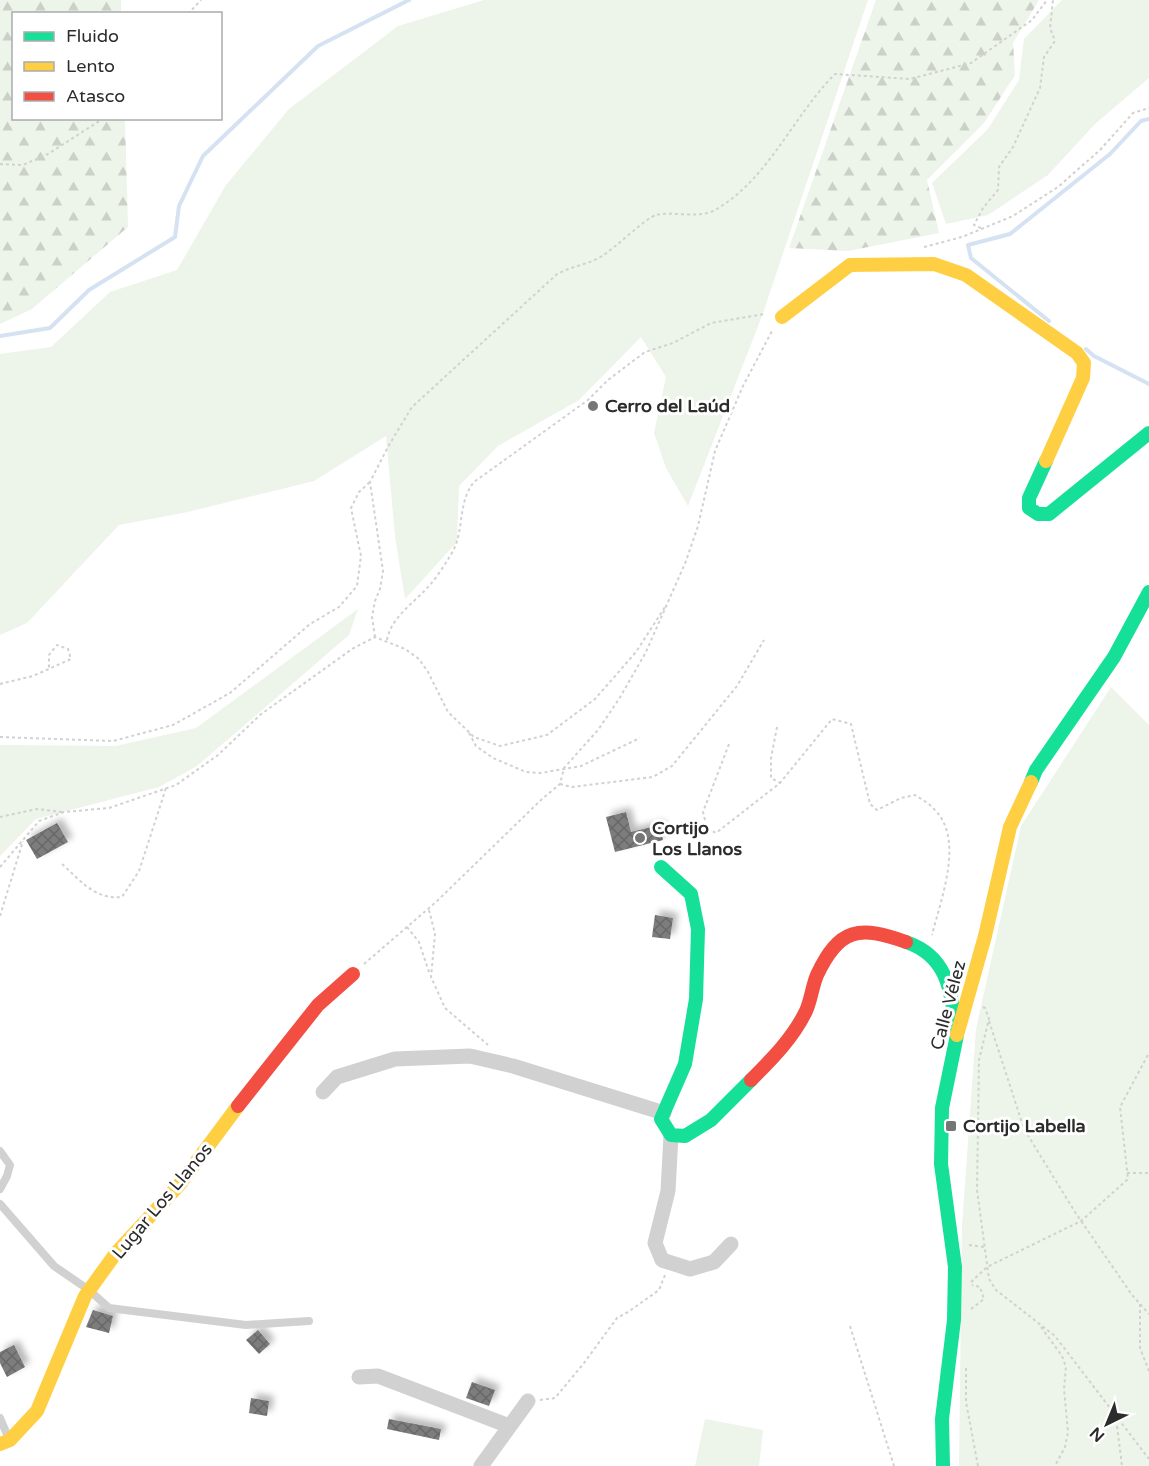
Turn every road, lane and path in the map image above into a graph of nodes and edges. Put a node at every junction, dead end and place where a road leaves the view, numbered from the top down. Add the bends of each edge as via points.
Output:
1 (201, 0) edge
2 (1047, 0) edge
3 (1053, 0) edge
4 (190, 12) edge
5 (1149, 108) edge
6 (101, 120) edge
7 (0, 164) edge
8 (983, 228) junction
9 (917, 249) dead end
10 (782, 317) junction
11 (1149, 433) edge
12 (370, 482) junction
13 (1149, 592) edge
14 (670, 600) junction
15 (375, 637) junction
16 (387, 640) junction
17 (764, 640) dead end
18 (48, 668) junction
19 (0, 684) edge
20 (777, 727) dead end
21 (467, 730) junction
22 (0, 736) edge
23 (640, 738) dead end
24 (729, 744) dead end
25 (564, 768) junction
26 (780, 783) junction
27 (560, 784) junction
28 (166, 788) junction
29 (64, 812) junction
30 (0, 817) edge
31 (24, 839) junction
32 (62, 864) dead end
33 (0, 867) edge
34 (661, 867) dead end
35 (429, 908) junction
36 (0, 916) edge
37 (407, 927) junction
38 (928, 952) junction
39 (353, 974) joint
40 (431, 977) junction
41 (967, 1001) junction
42 (988, 1019) junction
43 (956, 1040) junction
44 (488, 1044) dead end
45 (1149, 1053) edge
46 (323, 1092) dead end
47 (664, 1113) junction
48 (671, 1135) junction
49 (0, 1152) edge
50 (1127, 1173) junction
51 (1149, 1173) edge
52 (0, 1189) edge
53 (0, 1204) edge
54 (1081, 1221) junction
55 (731, 1244) dead end
56 (662, 1260) junction
57 (987, 1267) junction
58 (89, 1290) junction
59 (1140, 1304) junction
60 (1149, 1314) edge
61 (970, 1319) dead end
62 (309, 1321) dead end
63 (1039, 1323) junction
64 (850, 1326) dead end
65 (966, 1360) dead end
66 (1149, 1371) edge
67 (359, 1377) dead end
68 (528, 1401) joint
69 (1107, 1405) junction
70 (0, 1418) edge
71 (509, 1426) junction
72 (5, 1442) edge
73 (1149, 1459) edge
74 (481, 1466) edge
75 (894, 1466) edge
76 (943, 1466) edge
77 (978, 1466) edge
78 (1055, 1466) edge
79 (1122, 1466) edge

1 - 4 path
2 - 12 path via 1032,20 971,63 910,79 835,74 738,195 713,212 655,215 600,258 556,275 412,406
3 - 8 path via 1050,28 1054,41 1044,57 1040,88 1013,147 999,167 998,190 974,225
5 - 8 path via 1132,113 1100,150 1058,187 1013,216
6 - 7 path via 23,165
8 - 9 path
10 - 11 street via 850,265 934,264 966,275 1077,353 1084,363 1083,378 1029,498 1029,508 1038,514 1049,514
10 - 14 path via 768,336 715,451 698,526
10 - 16 path via 775,312 711,323 674,343 645,352 588,400 474,482 462,506 458,542 452,554 431,584 388,629
12 - 15 path via 383,571 372,617
12 - 22 path via 351,508 362,556 357,586 339,607 310,624 230,693 173,724 113,741
13 - 41 street, Calle Vélez via 1114,657 1036,770 1010,827
14 - 21 path via 636,652 595,699 548,735 500,746 474,737
14 - 25 path via 619,699
15 - 16 path
15 - 28 path via 352,649 260,716 219,754
16 - 21 path via 419,659 448,712
17 - 27 path via 737,686 672,766 653,777 572,787
18 - 18 path via 71,659 68,649 57,645 49,655
18 - 19 path
20 - 26 path via 771,778
21 - 25 path via 476,746 512,767 541,773
23 - 25 path via 580,766
24 - 26 path via 703,812 707,828 716,833
25 - 27 path
26 - 38 path via 832,719 851,724 870,804 877,810 915,795 935,809 947,830 951,854
27 - 35 path
28 - 29 path via 109,808
28 - 32 path via 138,872 122,897 98,895
29 - 30 path via 37,808
29 - 31 path via 39,821
31 - 33 path
31 - 36 path
34 - 47 street via 691,894 698,929 696,999 685,1064
35 - 37 path
35 - 40 path via 435,934
37 - 39 path
37 - 40 path via 419,942
38 - 43 street via 951,991
38 - 48 street via 916,944 867,930 837,941 817,975 806,1011 780,1051 711,1120 685,1137
39 - 58 street, Lugar Los Llanos via 318,1005 179,1185 116,1253
40 - 44 path via 444,1008
41 - 42 path via 985,1008
41 - 43 street, Calle Vélez
42 - 54 path via 1024,1129
42 - 57 path via 979,1060 977,1190
43 - 76 street, Calle Vélez via 942,1108 941,1164 955,1267 954,1320 942,1419
45 - 50 path via 1119,1107
46 - 47 street via 337,1077 395,1059 470,1056
47 - 48 street via 661,1119
48 - 56 street via 668,1191 655,1243
49 - 52 lane via 10,1165
50 - 51 path
50 - 54 path via 1128,1179
53 - 58 lane via 54,1266
54 - 57 path
54 - 59 path
55 - 56 street via 714,1262 690,1269
56 - 68 path via 667,1268 659,1290 616,1318 555,1398
57 - 61 path via 969,1284 980,1287 984,1299 971,1308
57 - 63 path via 996,1290
58 - 62 lane via 109,1308 246,1325
58 - 72 street, Lugar Los Llanos via 37,1411
59 - 60 path
59 - 66 path via 1140,1348
63 - 69 path via 1055,1336
63 - 78 path via 1066,1366 1068,1432
64 - 75 path
65 - 77 path via 966,1402
67 - 71 street via 378,1376
68 - 71 street
69 - 73 path
69 - 79 path via 1117,1426
70 - 72 lane
71 - 74 street

